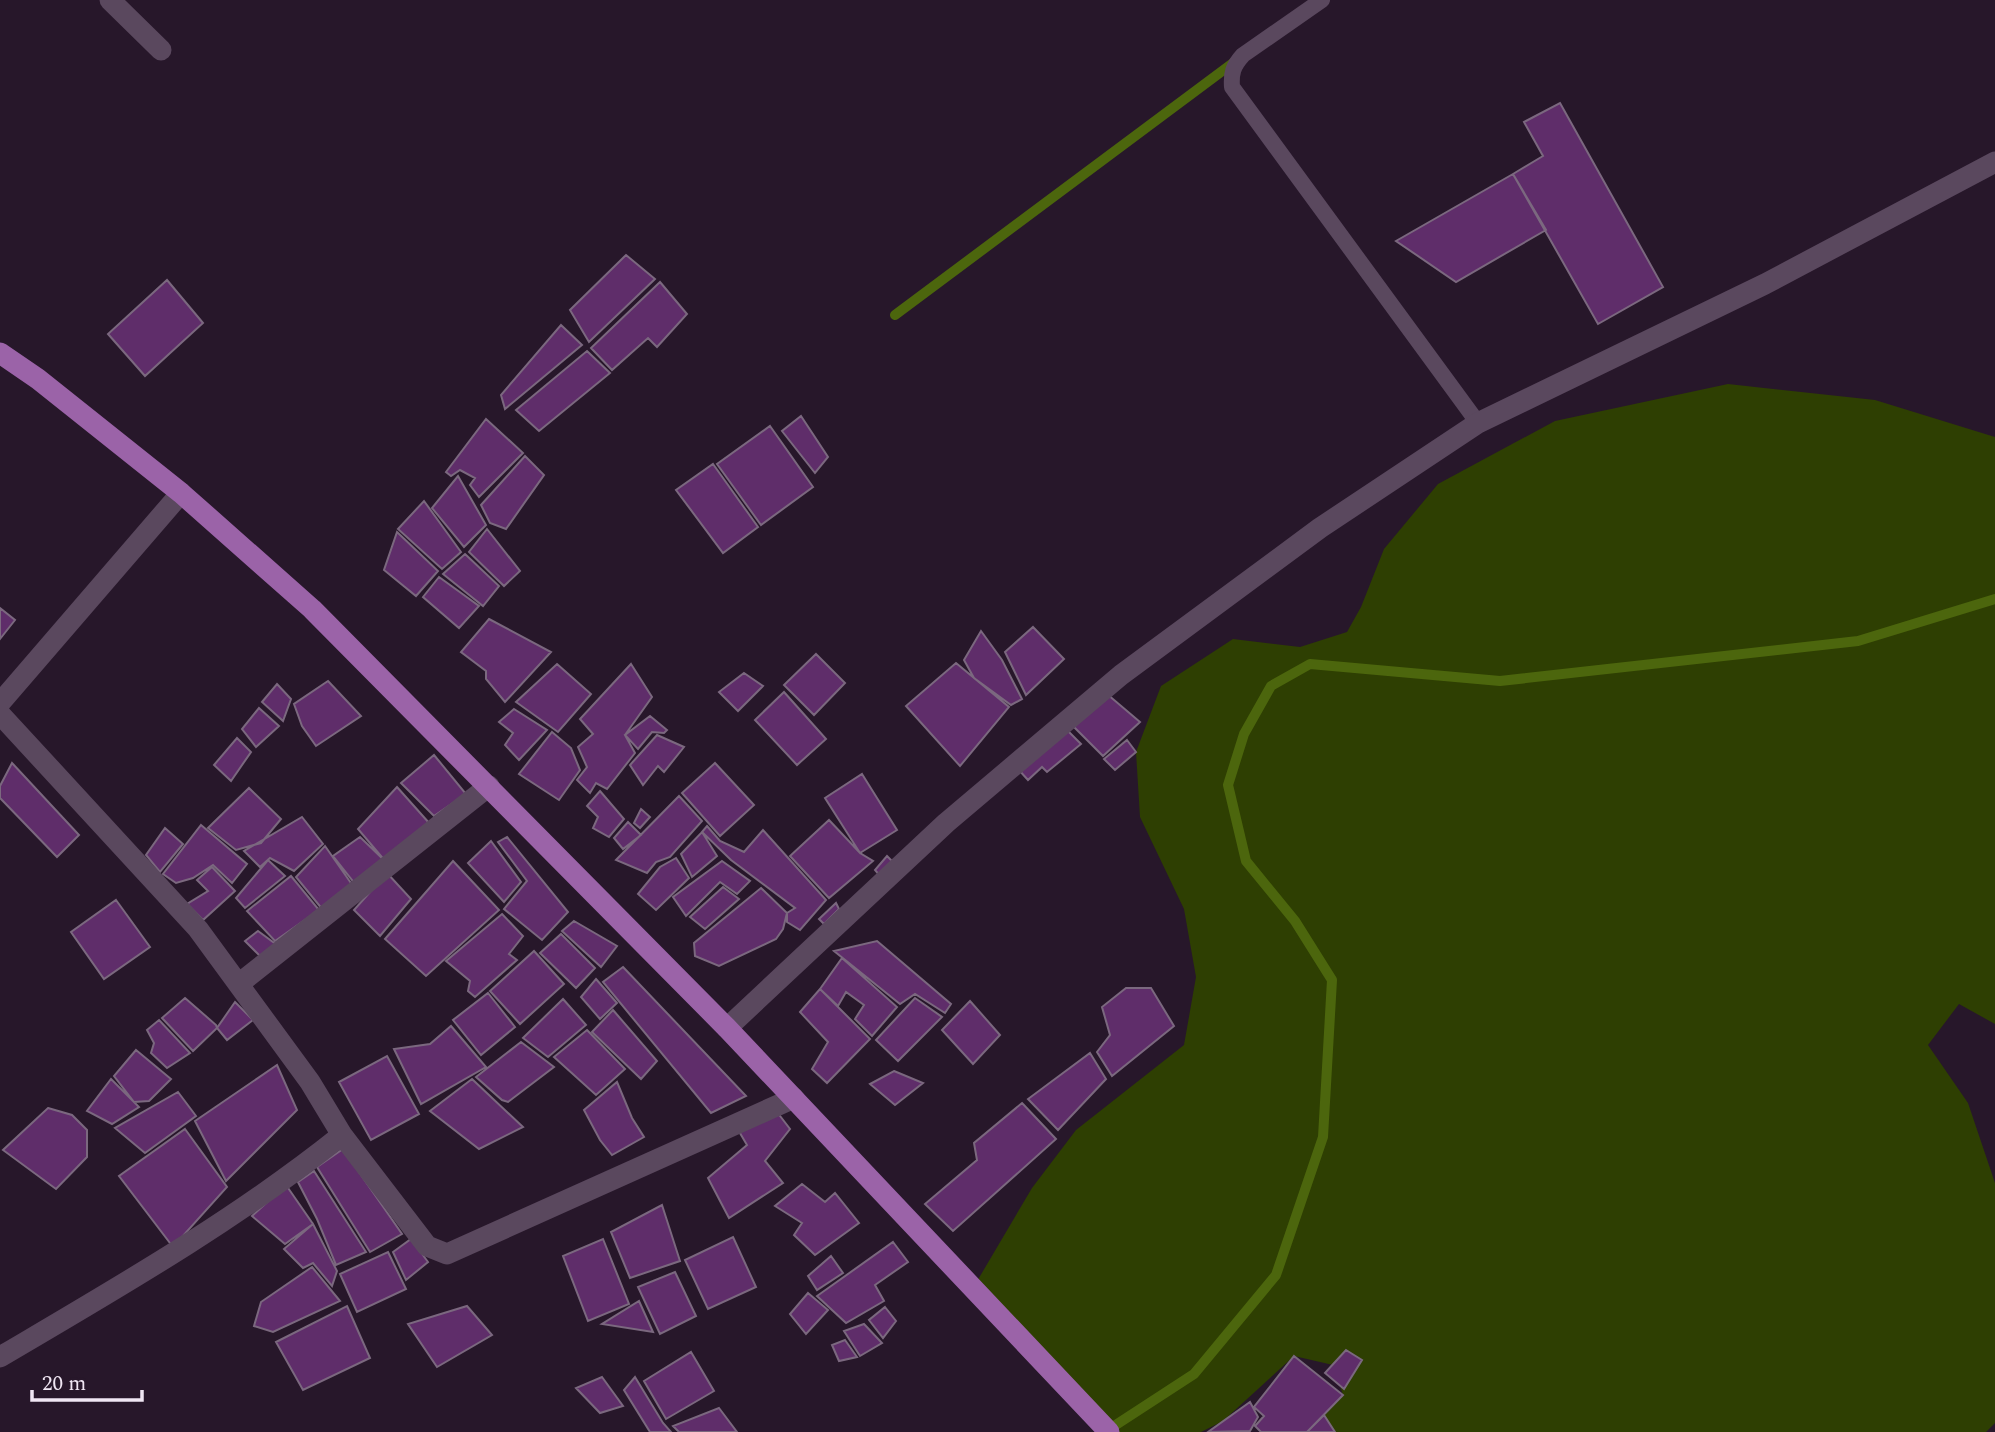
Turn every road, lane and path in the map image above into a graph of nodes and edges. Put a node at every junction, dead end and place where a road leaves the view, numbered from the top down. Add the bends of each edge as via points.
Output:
1 (110, 0) edge
2 (1322, 0) edge
3 (161, 50) dead end
4 (1995, 162) edge
5 (0, 353) edge
6 (1478, 423) junction
7 (181, 493) junction
8 (0, 703) edge
9 (0, 714) edge
10 (489, 786) junction
11 (240, 983) junction
12 (727, 1028) junction
13 (794, 1097) junction
14 (342, 1135) junction
15 (0, 1357) edge
16 (1109, 1432) edge

1 - 3 street
2 - 6 lane via 1243,55 1234,66 1232,88
4 - 6 street via 1765,284
5 - 7 main road
6 - 12 street via 1320,528 1121,675 946,823
7 - 8 street
7 - 10 main road via 312,609
9 - 11 street via 198,929
10 - 11 street
10 - 12 main road
11 - 14 street
12 - 13 main road
13 - 14 street via 447,1254 426,1246
13 - 16 main road
14 - 15 street via 140,1275

